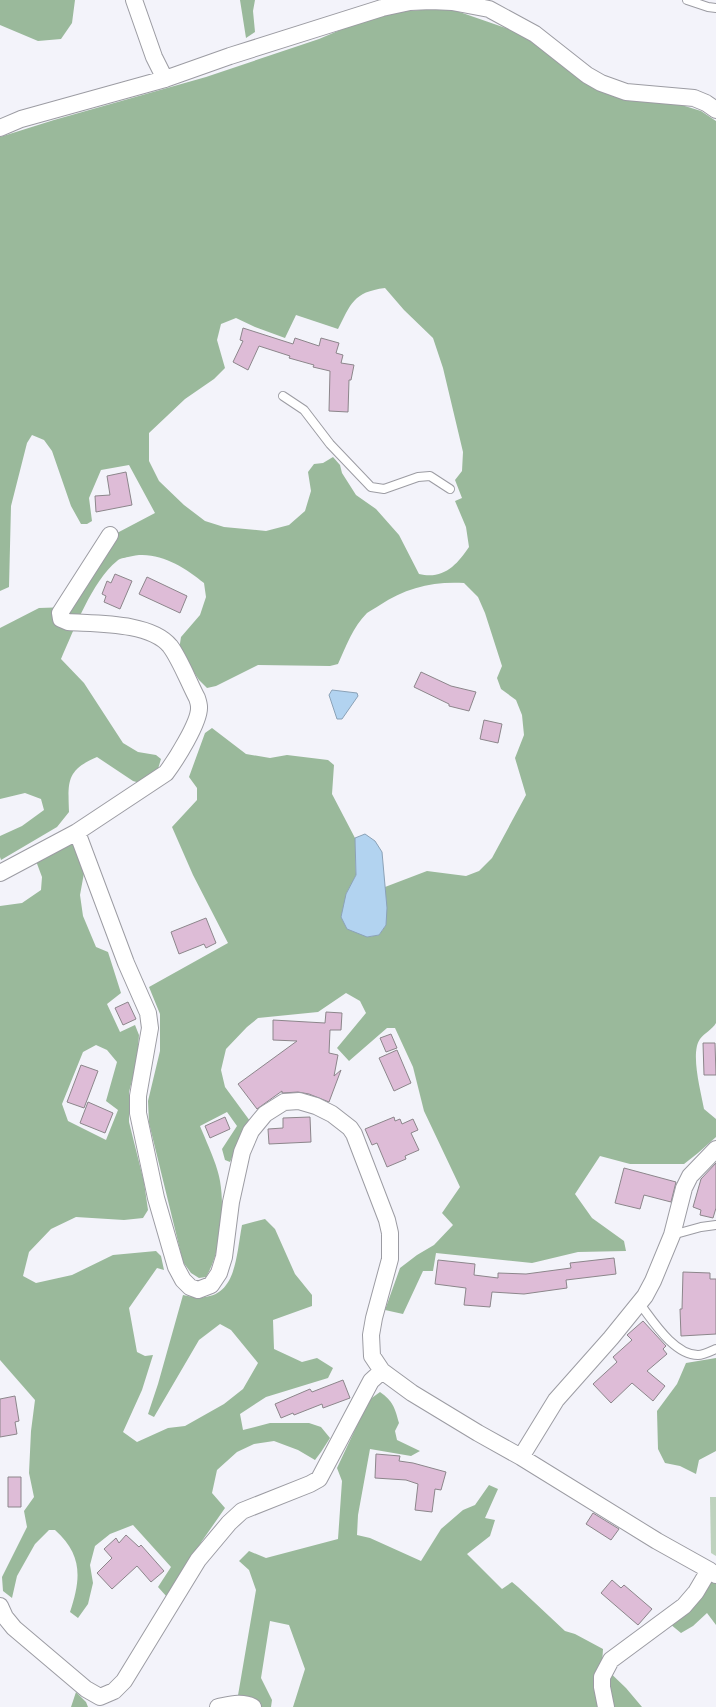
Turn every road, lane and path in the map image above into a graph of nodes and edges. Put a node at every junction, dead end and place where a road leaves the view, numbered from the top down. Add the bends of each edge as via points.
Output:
1 (134, 0) edge
2 (686, 0) edge
3 (716, 8) edge
4 (165, 79) junction
5 (716, 110) edge
6 (0, 128) edge
7 (283, 396) dead end
8 (450, 489) dead end
9 (110, 535) dead end
10 (77, 832) junction
11 (0, 873) edge
12 (716, 1149) edge
13 (716, 1225) edge
14 (672, 1235) junction
15 (640, 1304) junction
16 (716, 1349) edge
17 (382, 1371) junction
18 (521, 1457) junction
19 (713, 1572) edge
20 (0, 1606) edge
21 (101, 1704) edge
22 (218, 1707) edge
23 (253, 1707) edge
24 (606, 1707) edge

1 - 4 street via 154,57
2 - 3 lane
4 - 5 street via 382,8 410,2 452,2 489,9 535,34 601,83 626,92 694,98
4 - 6 street via 21,119
7 - 8 lane via 304,410 330,444 371,486 384,489 418,477 430,476
9 - 10 street via 60,613 61,619 68,622 141,630 159,638 170,646 197,698 199,707 187,738 166,773
10 - 11 street
10 - 17 street via 126,963 148,1013 150,1028 138,1096 138,1113 156,1198 176,1267 183,1280 198,1290 211,1285 219,1273 224,1258 236,1174 245,1142 257,1123 265,1114 284,1102 299,1101 316,1106 342,1121 354,1134 388,1220 390,1259 371,1335 372,1356
12 - 14 street via 690,1176 684,1188
13 - 14 lane
14 - 15 street via 653,1282
15 - 16 lane via 673,1345 682,1351 698,1355
15 - 18 street via 556,1400
17 - 18 street via 412,1393
17 - 21 street via 371,1381 318,1479 242,1511 229,1523 198,1560 124,1681
18 - 19 street via 657,1541
19 - 24 street via 684,1606 611,1660 602,1677
20 - 21 street via 14,1628
22 - 23 street via 234,1704

